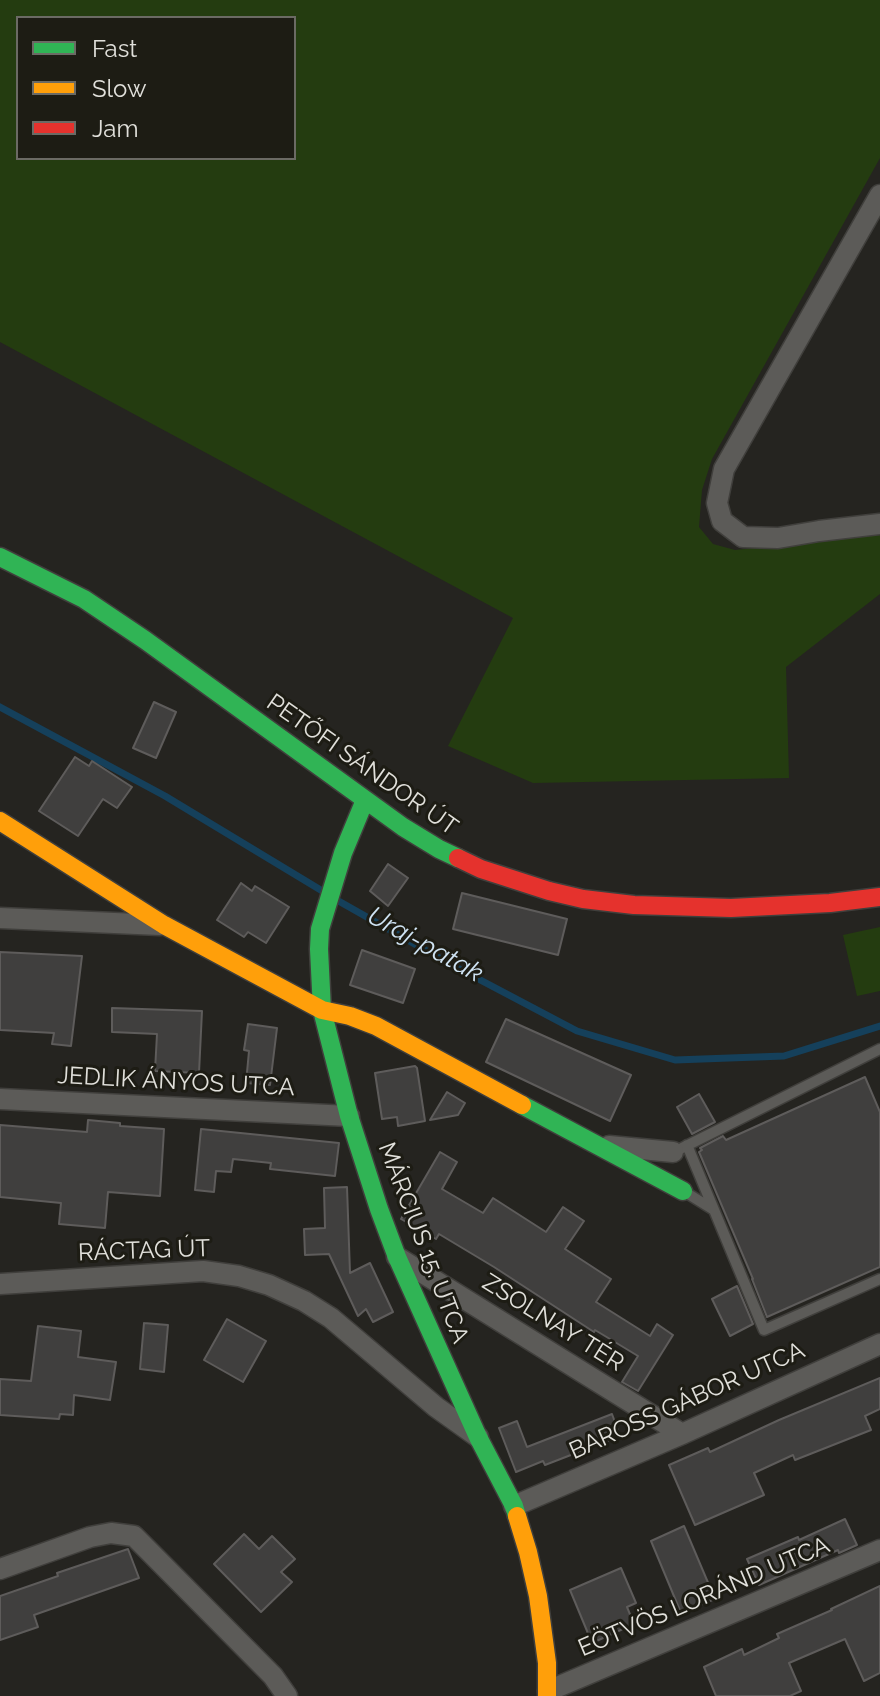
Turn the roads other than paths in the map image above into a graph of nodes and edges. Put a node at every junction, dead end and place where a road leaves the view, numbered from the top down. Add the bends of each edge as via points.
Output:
1 (880, 195) edge
2 (880, 524) edge
3 (0, 557) edge
4 (365, 800) junction
5 (0, 821) edge
6 (880, 897) edge
7 (0, 918) edge
8 (164, 925) junction
9 (322, 1010) junction
10 (880, 1049) edge
11 (0, 1099) edge
12 (349, 1116) junction
13 (597, 1144) junction
14 (680, 1148) junction
15 (683, 1191) joint
16 (714, 1210) junction
17 (397, 1257) junction
18 (880, 1279) edge
19 (0, 1284) edge
20 (880, 1344) edge
21 (682, 1434) junction
22 (478, 1437) junction
23 (514, 1506) junction
24 (880, 1550) edge
25 (0, 1569) edge
26 (548, 1694) edge
27 (287, 1696) edge

1 - 2 street via 724,469 717,503 722,521 743,537 778,538
3 - 4 street, PETŐFI SÁNDOR ÚT via 84,599
4 - 6 street, PETŐFI SÁNDOR ÚT via 458,859 516,882 583,899 731,908
4 - 9 street, MÁRCIUS 15. UTCA via 325,910 319,949
5 - 8 street
7 - 8 street
8 - 9 street
9 - 12 street, MÁRCIUS 15. UTCA
9 - 13 street via 376,1026
10 - 14 lane
11 - 12 street, JEDLIK ÁNYOS UTCA
12 - 17 street, MÁRCIUS 15. UTCA
13 - 14 street
13 - 15 street
14 - 16 lane
15 - 16 lane
16 - 18 lane via 764,1330
17 - 21 street, ZSOLNAY TÉR
17 - 22 street, MÁRCIUS 15. UTCA
19 - 22 street, RÁCTAG ÚT via 203,1271 269,1285 331,1318
20 - 21 street, BAROSS GÁBOR UTCA
21 - 23 street, BAROSS GÁBOR UTCA
22 - 23 street, MÁRCIUS 15. UTCA
23 - 26 street, MÁRCIUS 15. UTCA via 538,1596
24 - 26 street, EÖTVÖS LORÁND UTCA
25 - 27 street via 90,1537 134,1536

